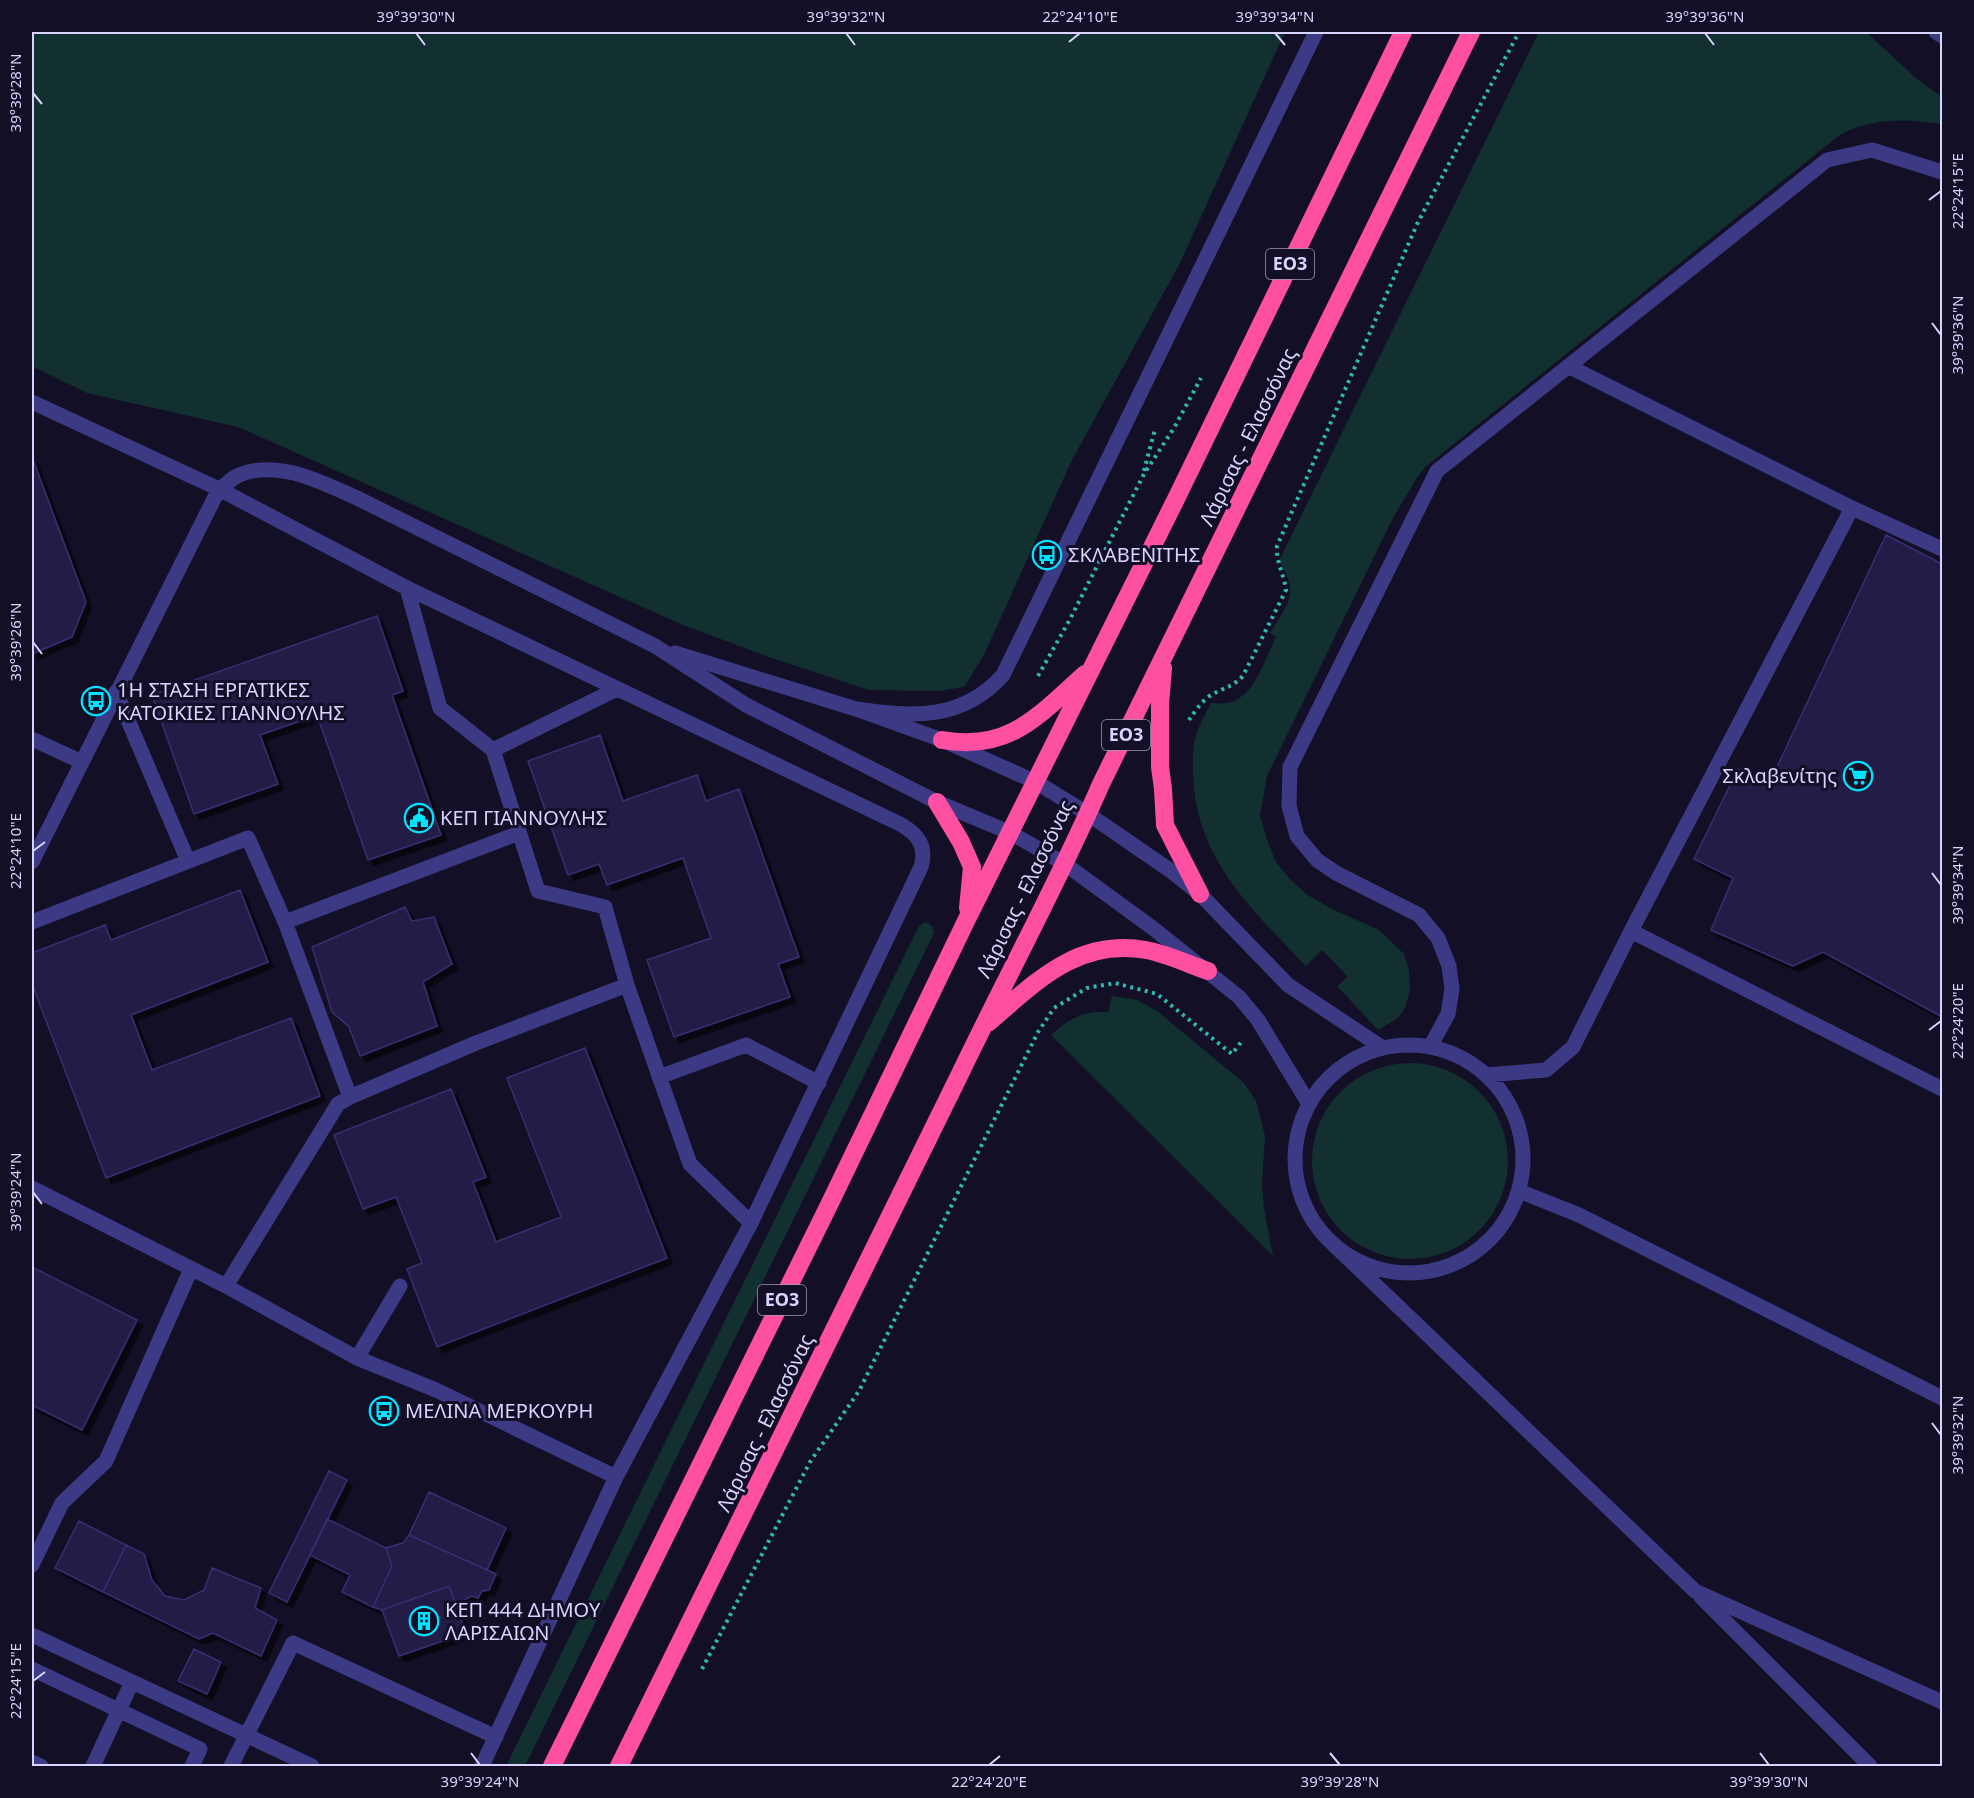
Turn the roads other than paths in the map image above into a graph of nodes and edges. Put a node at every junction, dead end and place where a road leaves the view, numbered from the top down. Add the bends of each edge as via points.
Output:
1 (1316, 32) edge
2 (1403, 32) edge
3 (1471, 32) edge
4 (1936, 32) edge
5 (1942, 36) edge
6 (1942, 172) edge
7 (1568, 366) junction
8 (32, 402) edge
9 (219, 489) junction
10 (1852, 508) junction
11 (1942, 549) edge
12 (406, 588) junction
13 (655, 646) junction
14 (1164, 657) junction
15 (1093, 667) junction
16 (617, 689) junction
17 (116, 692) junction
18 (856, 709) junction
19 (32, 739) edge
20 (942, 741) junction
21 (493, 750) junction
22 (82, 762) junction
23 (1036, 782) junction
24 (937, 802) junction
25 (1088, 813) junction
26 (519, 832) junction
27 (1011, 833) junction
28 (188, 861) junction
29 (32, 862) edge
30 (1065, 864) junction
31 (1200, 894) junction
32 (967, 919) junction
33 (32, 922) edge
34 (285, 922) junction
35 (1631, 931) junction
36 (1208, 970) junction
37 (627, 985) junction
38 (982, 1028) junction
39 (1430, 1047) junction
40 (1383, 1048) junction
41 (1486, 1075) junction
42 (659, 1077) junction
43 (819, 1083) junction
44 (1942, 1089) edge
45 (350, 1097) junction
46 (1309, 1104) junction
47 (32, 1188) edge
48 (1519, 1191) junction
49 (751, 1223) junction
50 (1333, 1244) junction
51 (191, 1269) junction
52 (226, 1286) junction
53 (400, 1286) dead end
54 (357, 1358) junction
55 (1942, 1398) edge
56 (616, 1478) junction
57 (33, 1559) edge
58 (1695, 1591) junction
59 (32, 1635) edge
60 (32, 1669) edge
61 (132, 1682) junction
62 (1942, 1702) edge
63 (119, 1710) junction
64 (246, 1735) junction
65 (496, 1737) junction
66 (32, 1762) edge
67 (41, 1767) edge
68 (93, 1767) edge
69 (192, 1767) edge
70 (231, 1767) edge
71 (312, 1767) edge
72 (482, 1767) edge
73 (552, 1767) edge
74 (619, 1767) edge
75 (1870, 1767) edge

1 - 18 street via 1003,675 974,701 954,708 897,715
2 - 15 highway, Λάρισας - Ελασσόνας / ΕΟ3
3 - 14 highway, Λάρισας - Ελασσόνας / ΕΟ3
4 - 5 street
6 - 7 street via 1872,150 1827,160
7 - 10 street
7 - 39 street via 1437,471 1290,767 1289,806 1296,836 1317,860 1336,873 1419,915 1438,938 1449,966 1452,989 1448,1014
8 - 9 street
9 - 12 street
9 - 13 street via 236,476 254,470 286,471 313,479
9 - 17 street
10 - 11 street
10 - 35 street
12 - 16 street
12 - 21 street via 440,708
13 - 18 street
13 - 24 street via 746,705
14 - 25 highway, Λάρισας - Ελασσόνας / ΕΟ3
14 - 31 highway via 1160,767 1165,825
15 - 20 highway via 1044,711 1011,733 987,742
15 - 23 highway, Λάρισας - Ελασσόνας / ΕΟ3
16 - 21 street
16 - 43 street via 900,824 919,838 923,852 921,867
17 - 22 street
17 - 28 street
18 - 20 street
19 - 22 street
20 - 23 street
21 - 26 street
22 - 29 street
23 - 25 street
23 - 27 highway, Λάρισας - Ελασσόνας / ΕΟ3
24 - 27 street
24 - 32 highway via 972,867
25 - 30 highway, Λάρισας - Ελασσόνας / ΕΟ3
25 - 31 street
26 - 34 street
26 - 37 street via 538,891 604,907
27 - 30 street
27 - 32 highway, Λάρισας - Ελασσόνας / ΕΟ3
28 - 33 street
28 - 34 street via 248,838
30 - 36 street
30 - 38 highway, Λάρισας - Ελασσόνας / ΕΟ3
31 - 40 street via 1288,985
32 - 73 highway, Λάρισας - Ελασσόνας / ΕΟ3
34 - 45 street
35 - 41 street via 1574,1047 1546,1070
35 - 44 street
36 - 38 highway via 1148,950 1118,947 1091,951 1039,979
36 - 46 street via 1258,1020
37 - 42 street
37 - 45 street
38 - 74 highway, Λάρισας - Ελασσόνας / ΕΟ3
39 - 40 street via 1414,1044
39 - 41 street via 1459,1057
40 - 46 street via 1340,1068
41 - 48 street via 1506,1099 1519,1128 1524,1160
42 - 43 street via 746,1045
42 - 49 street via 690,1164
43 - 49 street
45 - 52 street via 338,1104
46 - 50 street via 1297,1140 1296,1178 1309,1214
47 - 51 street
48 - 50 street via 1502,1226 1490,1240 1458,1263 1441,1269 1412,1273 1383,1270 1365,1265
48 - 55 street via 1579,1215
49 - 56 street
50 - 58 street
51 - 52 street
51 - 57 street via 106,1461 62,1503
52 - 54 street
53 - 54 street
54 - 56 street via 436,1390
56 - 65 street
58 - 62 street
58 - 75 street
59 - 61 street
60 - 63 street
61 - 63 street
61 - 64 street
63 - 68 street
63 - 69 street via 200,1749
64 - 65 street via 293,1643
64 - 70 street
64 - 71 street
65 - 72 street
66 - 67 street

